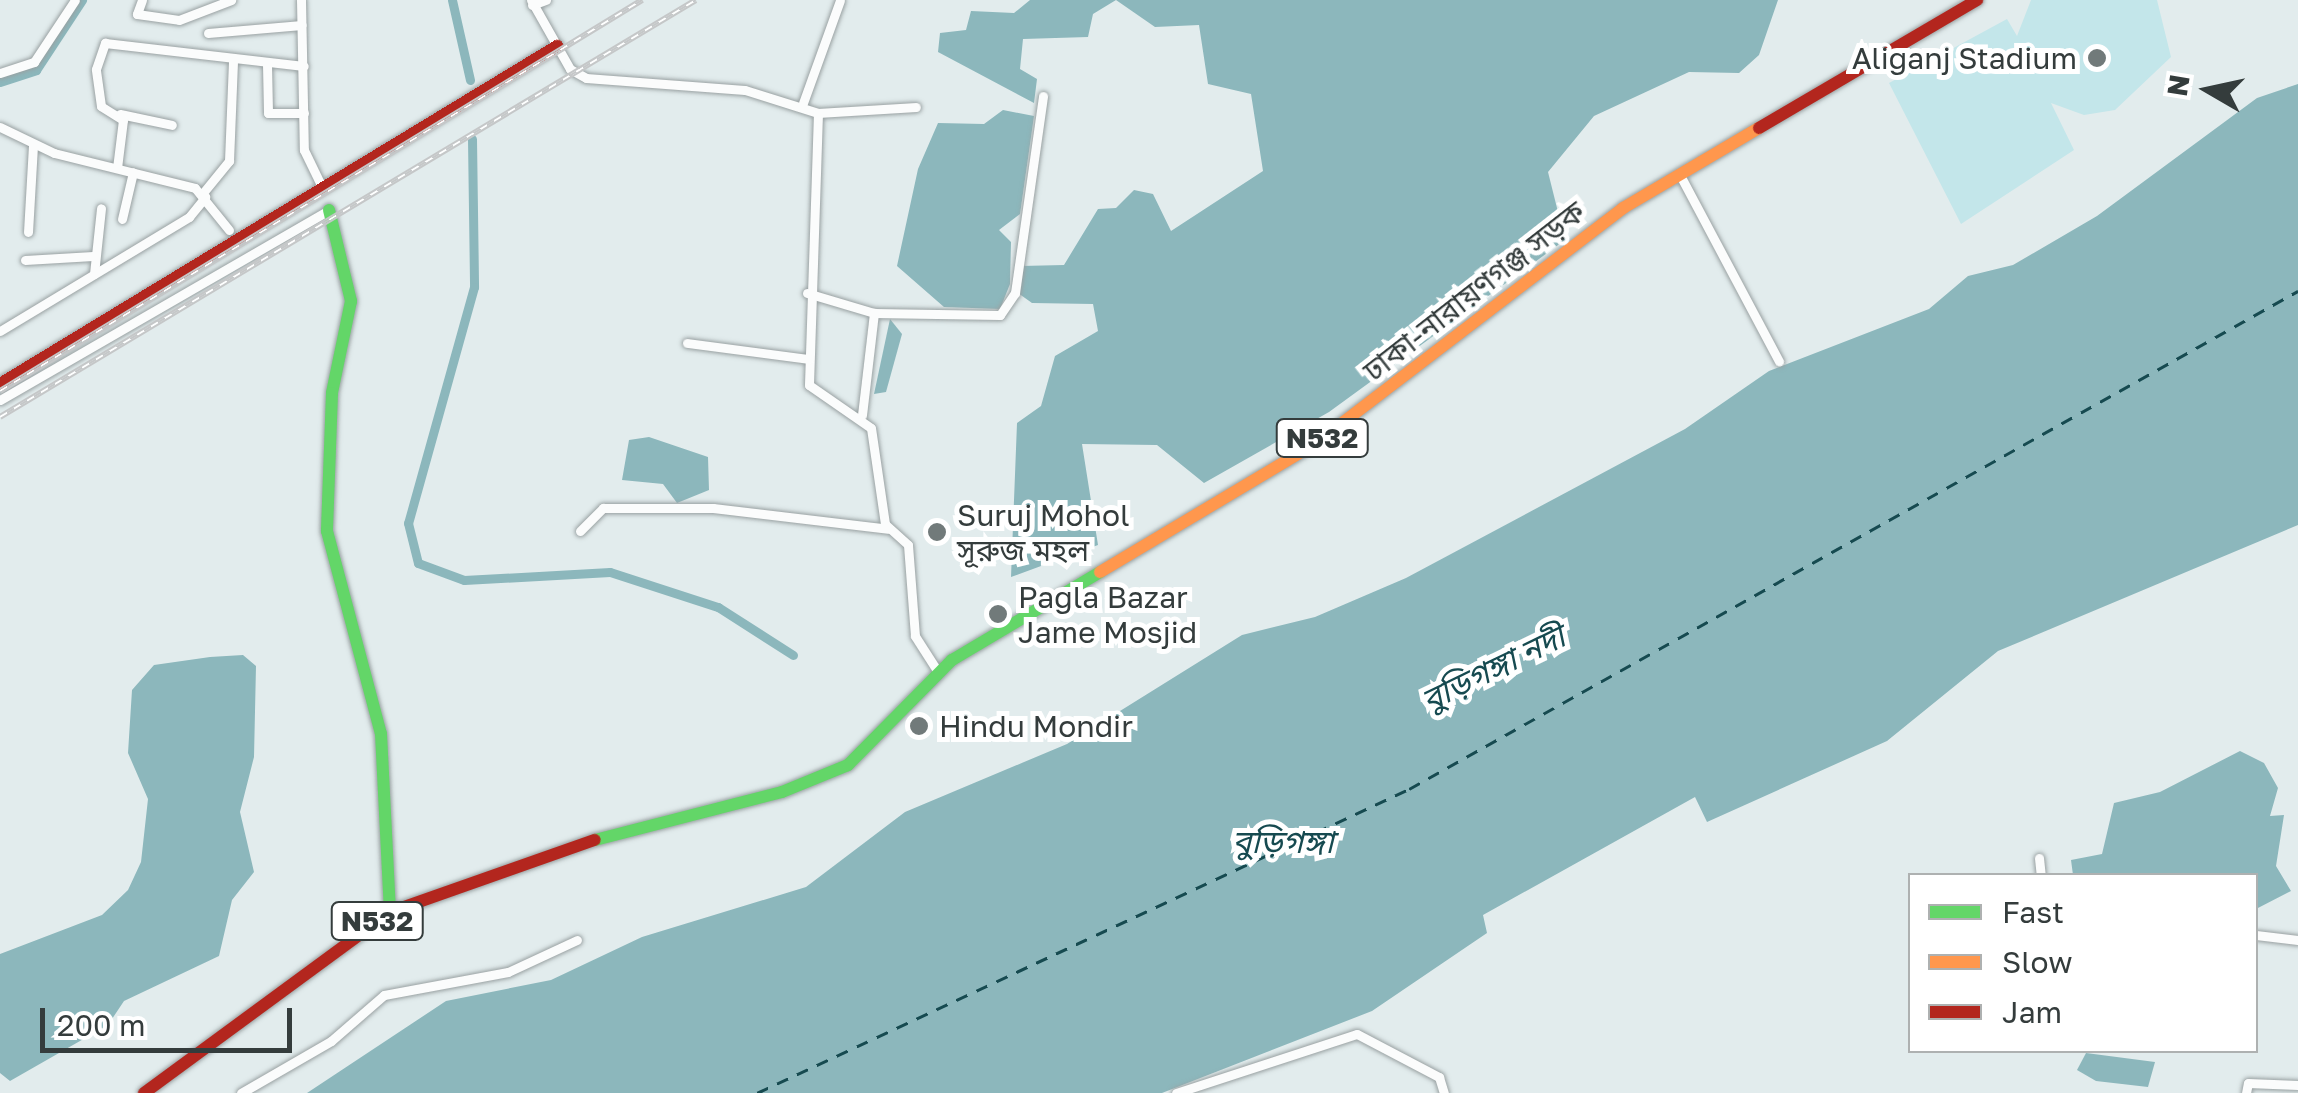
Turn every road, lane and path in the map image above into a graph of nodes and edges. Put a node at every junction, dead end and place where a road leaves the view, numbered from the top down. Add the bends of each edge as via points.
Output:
1 (75, 0) edge
2 (142, 0) edge
3 (230, 0) edge
4 (301, 0) edge
5 (546, 0) edge
6 (840, 0) edge
7 (1977, 0) edge
8 (531, 3) edge
9 (302, 25) junction
10 (208, 33) dead end
11 (556, 46) junction
12 (234, 62) junction
13 (267, 64) junction
14 (304, 66) junction
15 (0, 73) edge
16 (1043, 96) dead end
17 (803, 103) junction
18 (916, 107) dead end
19 (304, 113) junction
20 (818, 113) junction
21 (120, 114) junction
22 (172, 125) dead end
23 (0, 127) edge
24 (34, 146) junction
25 (117, 168) junction
26 (133, 172) junction
27 (1680, 175) junction
28 (322, 187) junction
29 (204, 195) junction
30 (101, 208) dead end
31 (329, 210) joint
32 (122, 219) dead end
33 (229, 230) dead end
34 (28, 232) dead end
35 (93, 256) junction
36 (25, 260) dead end
37 (94, 274) junction
38 (807, 292) junction
39 (874, 313) junction
40 (0, 331) edge
41 (686, 342) dead end
42 (809, 359) junction
43 (1780, 360) dead end
44 (0, 384) edge
45 (0, 400) edge
46 (862, 415) junction
47 (888, 530) junction
48 (580, 532) dead end
49 (938, 672) junction
50 (2038, 858) dead end
51 (2040, 873) edge
52 (390, 912) junction
53 (2258, 935) edge
54 (577, 940) dead end
55 (2298, 940) edge
56 (2298, 1085) edge
57 (144, 1093) edge
58 (241, 1093) edge
59 (1176, 1093) edge
60 (1444, 1093) edge
61 (2246, 1093) edge

1 - 15 street via 34,62
2 - 3 street via 137,14 179,20
4 - 9 street
5 - 8 street
6 - 17 street
7 - 27 main road, ঢাকা-নারায়ণগঞ্জ সড়ক / N532
8 - 11 street
9 - 10 street
9 - 14 street
11 - 17 street via 586,78
11 - 28 main road
12 - 13 street
12 - 21 street via 105,43 96,68 101,106
12 - 29 street via 229,161
13 - 14 street
13 - 19 street via 268,113
14 - 19 street
16 - 39 street via 1008,308 1000,315
17 - 20 street
18 - 20 street
19 - 28 street via 304,150
20 - 38 street
21 - 22 street
21 - 25 street
23 - 24 street
24 - 25 street
24 - 34 street
25 - 26 street
26 - 29 street
26 - 32 street
27 - 43 street
27 - 49 main road, ঢাকা-নারায়ণগঞ্জ সড়ক / N532 via 1607,220 1316,442
28 - 44 main road
29 - 33 street
29 - 37 street via 189,216
30 - 35 street
31 - 45 street
31 - 52 main road via 350,302 332,393 327,531 381,734
35 - 36 street
35 - 37 street
37 - 40 street
38 - 39 street
38 - 42 street
39 - 46 street
41 - 42 street
42 - 46 street via 812,392
46 - 47 street
47 - 48 street via 713,508 602,508
47 - 49 street via 906,537 914,636
49 - 52 main road, ঢাকা-নারায়ণগঞ্জ সড়ক / N532 via 848,765
50 - 51 street
52 - 57 main road, N532
53 - 55 street
54 - 58 street via 508,972 384,994 330,1041
56 - 61 street via 2248,1083
59 - 60 street via 1357,1034 1439,1077

